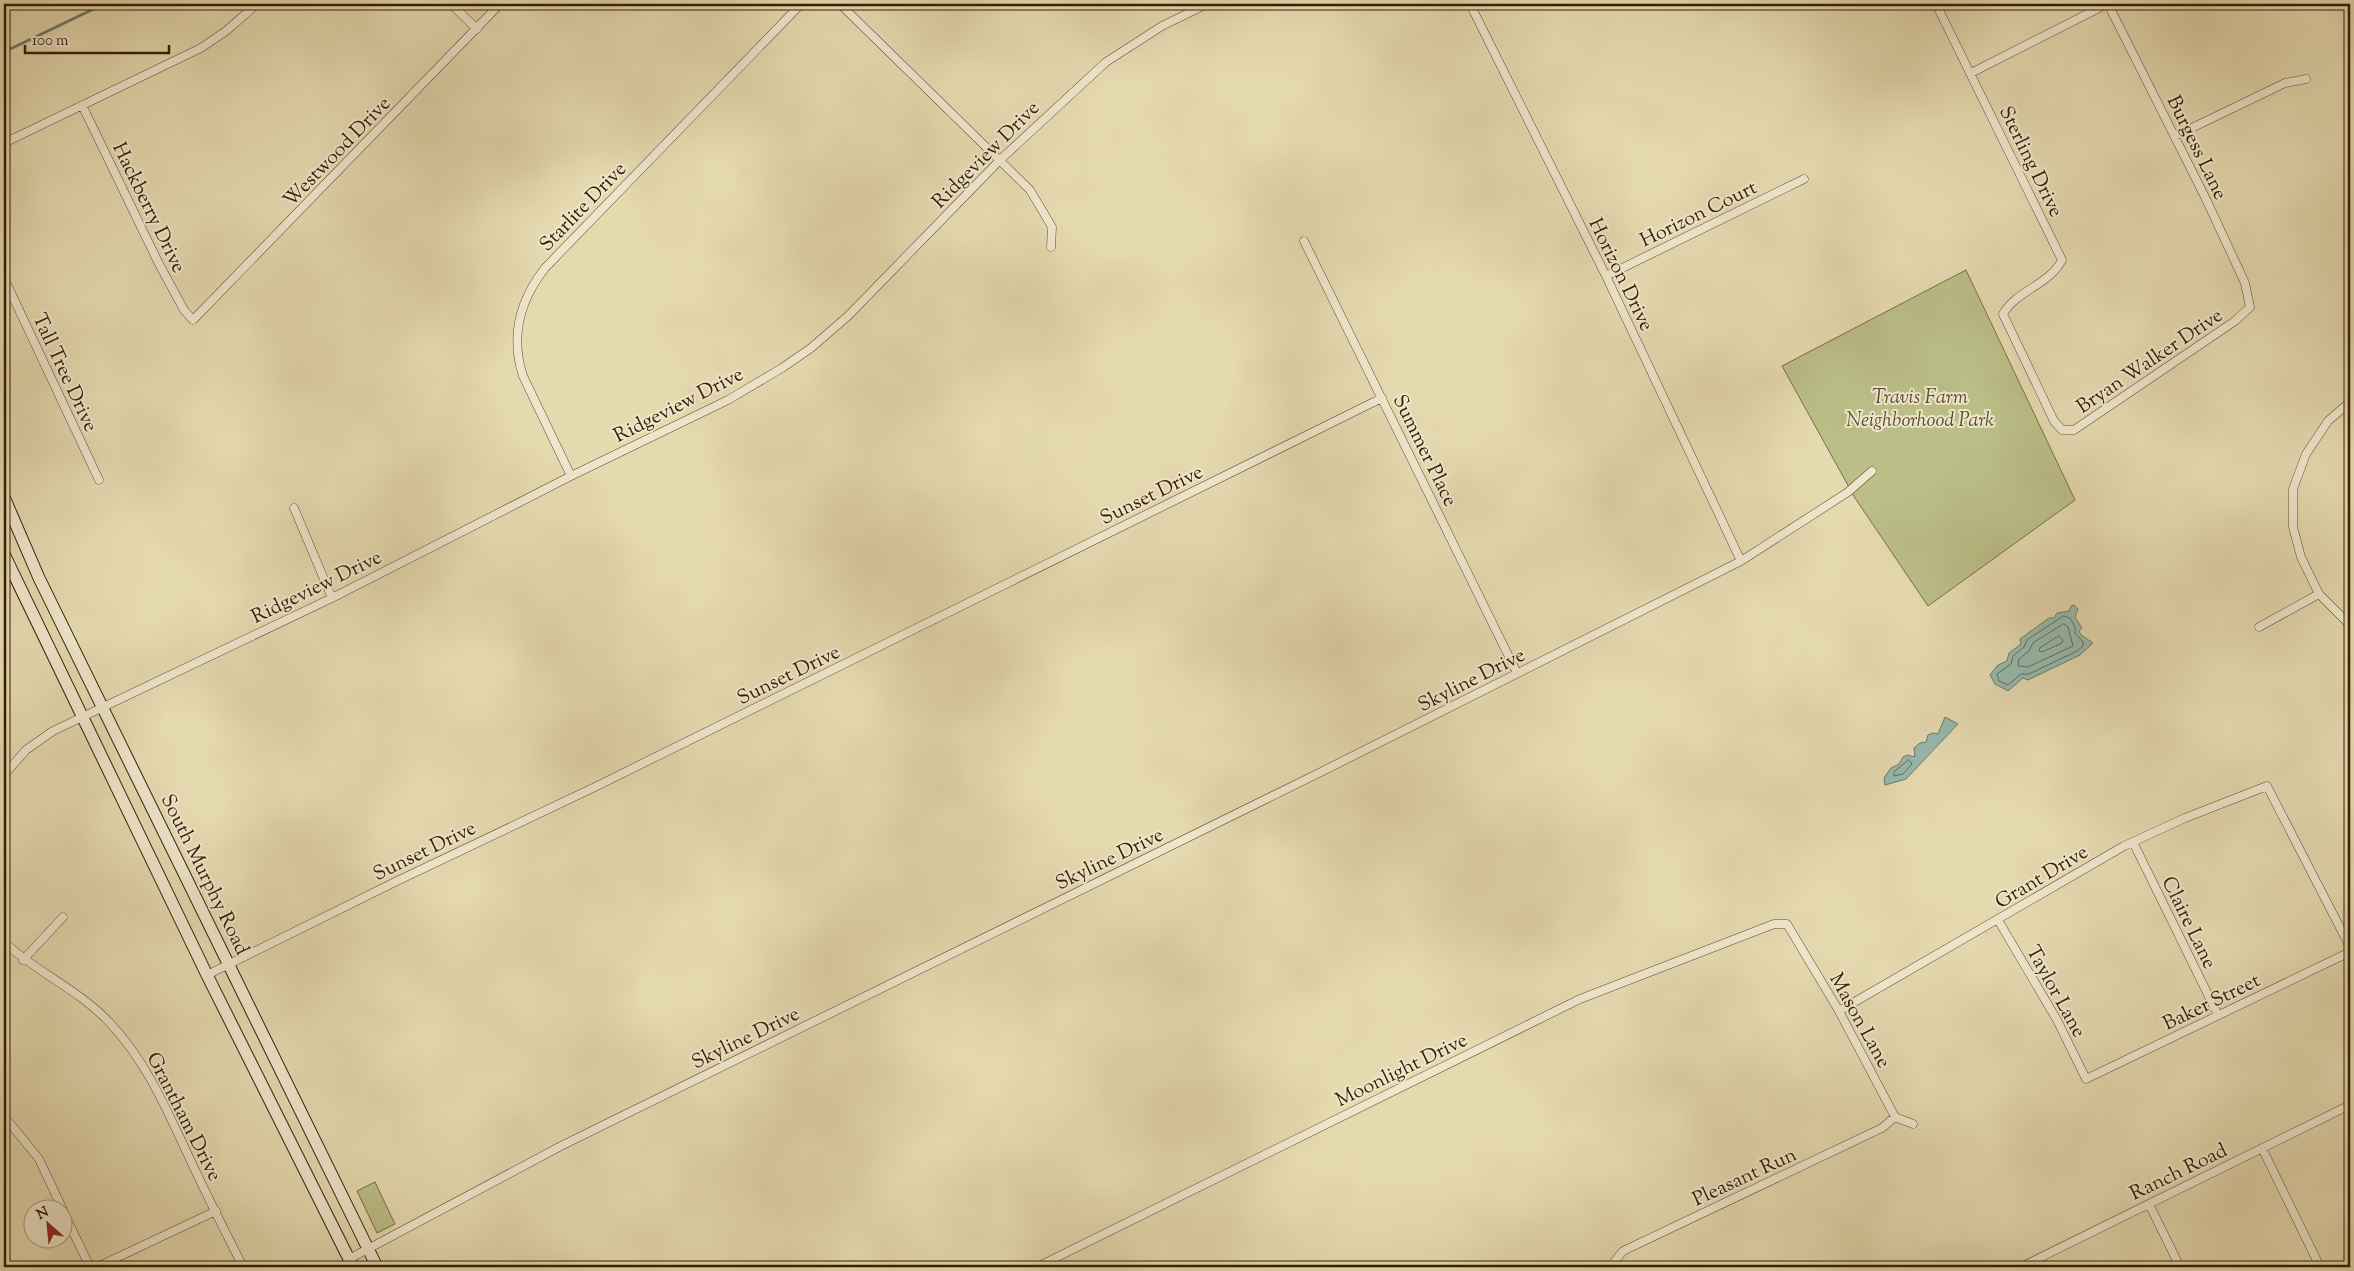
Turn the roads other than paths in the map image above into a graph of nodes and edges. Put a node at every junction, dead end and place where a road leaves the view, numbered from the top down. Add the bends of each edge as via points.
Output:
1 (257, 4) edge
2 (450, 4) edge
3 (500, 4) edge
4 (801, 4) edge
5 (840, 4) edge
6 (1207, 4) edge
7 (1470, 4) edge
8 (1936, 4) edge
9 (2107, 4) edge
10 (477, 29) junction
11 (1971, 73) junction
12 (2306, 79) dead end
13 (82, 105) junction
14 (2174, 136) junction
15 (4, 144) edge
16 (1000, 160) junction
17 (1804, 179) dead end
18 (1304, 241) dead end
19 (1051, 246) dead end
20 (1606, 276) junction
21 (4, 278) edge
22 (6, 288) edge
23 (2250, 308) joint
24 (193, 320) joint
25 (1382, 398) junction
26 (2350, 402) edge
27 (2062, 430) joint
28 (1872, 471) dead end
29 (571, 476) junction
30 (99, 480) dead end
31 (4, 497) edge
32 (294, 508) dead end
33 (4, 554) edge
34 (1741, 561) junction
35 (2319, 594) junction
36 (332, 598) junction
37 (2350, 625) edge
38 (2259, 627) dead end
39 (1517, 673) junction
40 (103, 707) junction
41 (82, 717) junction
42 (4, 775) edge
43 (2133, 842) junction
44 (63, 917) dead end
45 (1998, 920) junction
46 (1788, 924) joint
47 (4, 942) edge
48 (2350, 947) edge
49 (2350, 952) edge
50 (22, 960) junction
51 (230, 964) junction
52 (207, 975) junction
53 (1839, 1012) junction
54 (2218, 1016) junction
55 (2086, 1079) joint
56 (2350, 1105) edge
57 (4, 1116) edge
58 (1895, 1117) junction
59 (1913, 1124) dead end
60 (2262, 1148) junction
61 (57, 1198) edge
62 (2149, 1204) junction
63 (216, 1211) junction
64 (72, 1230) edge
65 (368, 1250) junction
66 (351, 1263) edge
67 (2035, 1264) edge
68 (90, 1267) edge
69 (97, 1267) edge
70 (243, 1267) edge
71 (377, 1267) edge
72 (1037, 1267) edge
73 (1610, 1267) edge
74 (2021, 1267) edge
75 (2180, 1267) edge
76 (2320, 1267) edge

1 - 13 street via 226,32 201,48
2 - 10 street
3 - 10 street, Westwood Drive
4 - 29 street, Starlite Drive via 532,285 516,336 518,362
5 - 16 street
6 - 16 street, Ridgeview Drive via 1154,31 1106,62
7 - 20 street, Horizon Drive
8 - 11 street, Sterling Drive
9 - 11 street
9 - 14 street, Burgess Lane
10 - 24 street, Westwood Drive
11 - 27 street, Sterling Drive via 2062,260 2056,271 2010,302 2003,314 2054,421
12 - 14 street via 2284,83
13 - 15 street
13 - 24 street, Hackberry Drive via 158,262 184,310
14 - 23 street, Burgess Lane via 2245,283
16 - 19 street via 1030,190 1048,217 1052,227
16 - 29 street, Ridgeview Drive via 848,316 811,348 728,400
17 - 20 street, Horizon Court
18 - 25 street, Summer Place
20 - 34 street, Horizon Drive
21 - 22 street, Tall Tree Drive
22 - 30 street, Tall Tree Drive
23 - 27 street, Bryan Walker Drive via 2236,321 2074,430
25 - 39 street, Summer Place
25 - 51 street, Sunset Drive
26 - 35 street via 2328,421 2306,454 2293,489 2293,527 2301,557
28 - 34 street, Skyline Drive via 1848,492
29 - 36 street, Ridgeview Drive
31 - 40 main road, South Murphy Road via 39,578
32 - 36 street
33 - 41 main road
34 - 39 street, Skyline Drive
35 - 37 street
35 - 38 street
36 - 40 street, Ridgeview Drive
39 - 65 street, Skyline Drive via 560,1146
40 - 41 street, Ridgeview Drive
40 - 51 main road, South Murphy Road
41 - 42 street, Ridgeview Drive via 53,731 31,747
41 - 52 main road
43 - 45 street, Grant Drive
43 - 48 street, Grant Drive via 2267,786
43 - 54 street, Claire Lane
44 - 50 street
45 - 53 street, Grant Drive
45 - 55 street, Taylor Lane via 2057,1020
46 - 53 street, Mason Lane
46 - 72 street, Moonlight Drive via 1774,924 1580,999
47 - 50 street, Grantham Drive
49 - 54 street, Baker Street
50 - 63 street, Grantham Drive via 88,1004 126,1042 160,1096
51 - 52 street, Sunset Drive
51 - 65 main road, South Murphy Road
52 - 66 main road
53 - 58 street, Mason Lane
54 - 55 street, Baker Street
56 - 60 street, Ranch Road
57 - 61 street via 39,1160
58 - 59 street
58 - 73 street, Pleasant Run via 1882,1128 1623,1251
60 - 62 street, Ranch Road
60 - 76 street
62 - 67 street, Ranch Road
62 - 75 street
63 - 69 street
63 - 70 street, Grantham Drive
64 - 68 street
65 - 66 street, Skyline Drive
65 - 71 main road, South Murphy Road
67 - 74 street, Ranch Road

